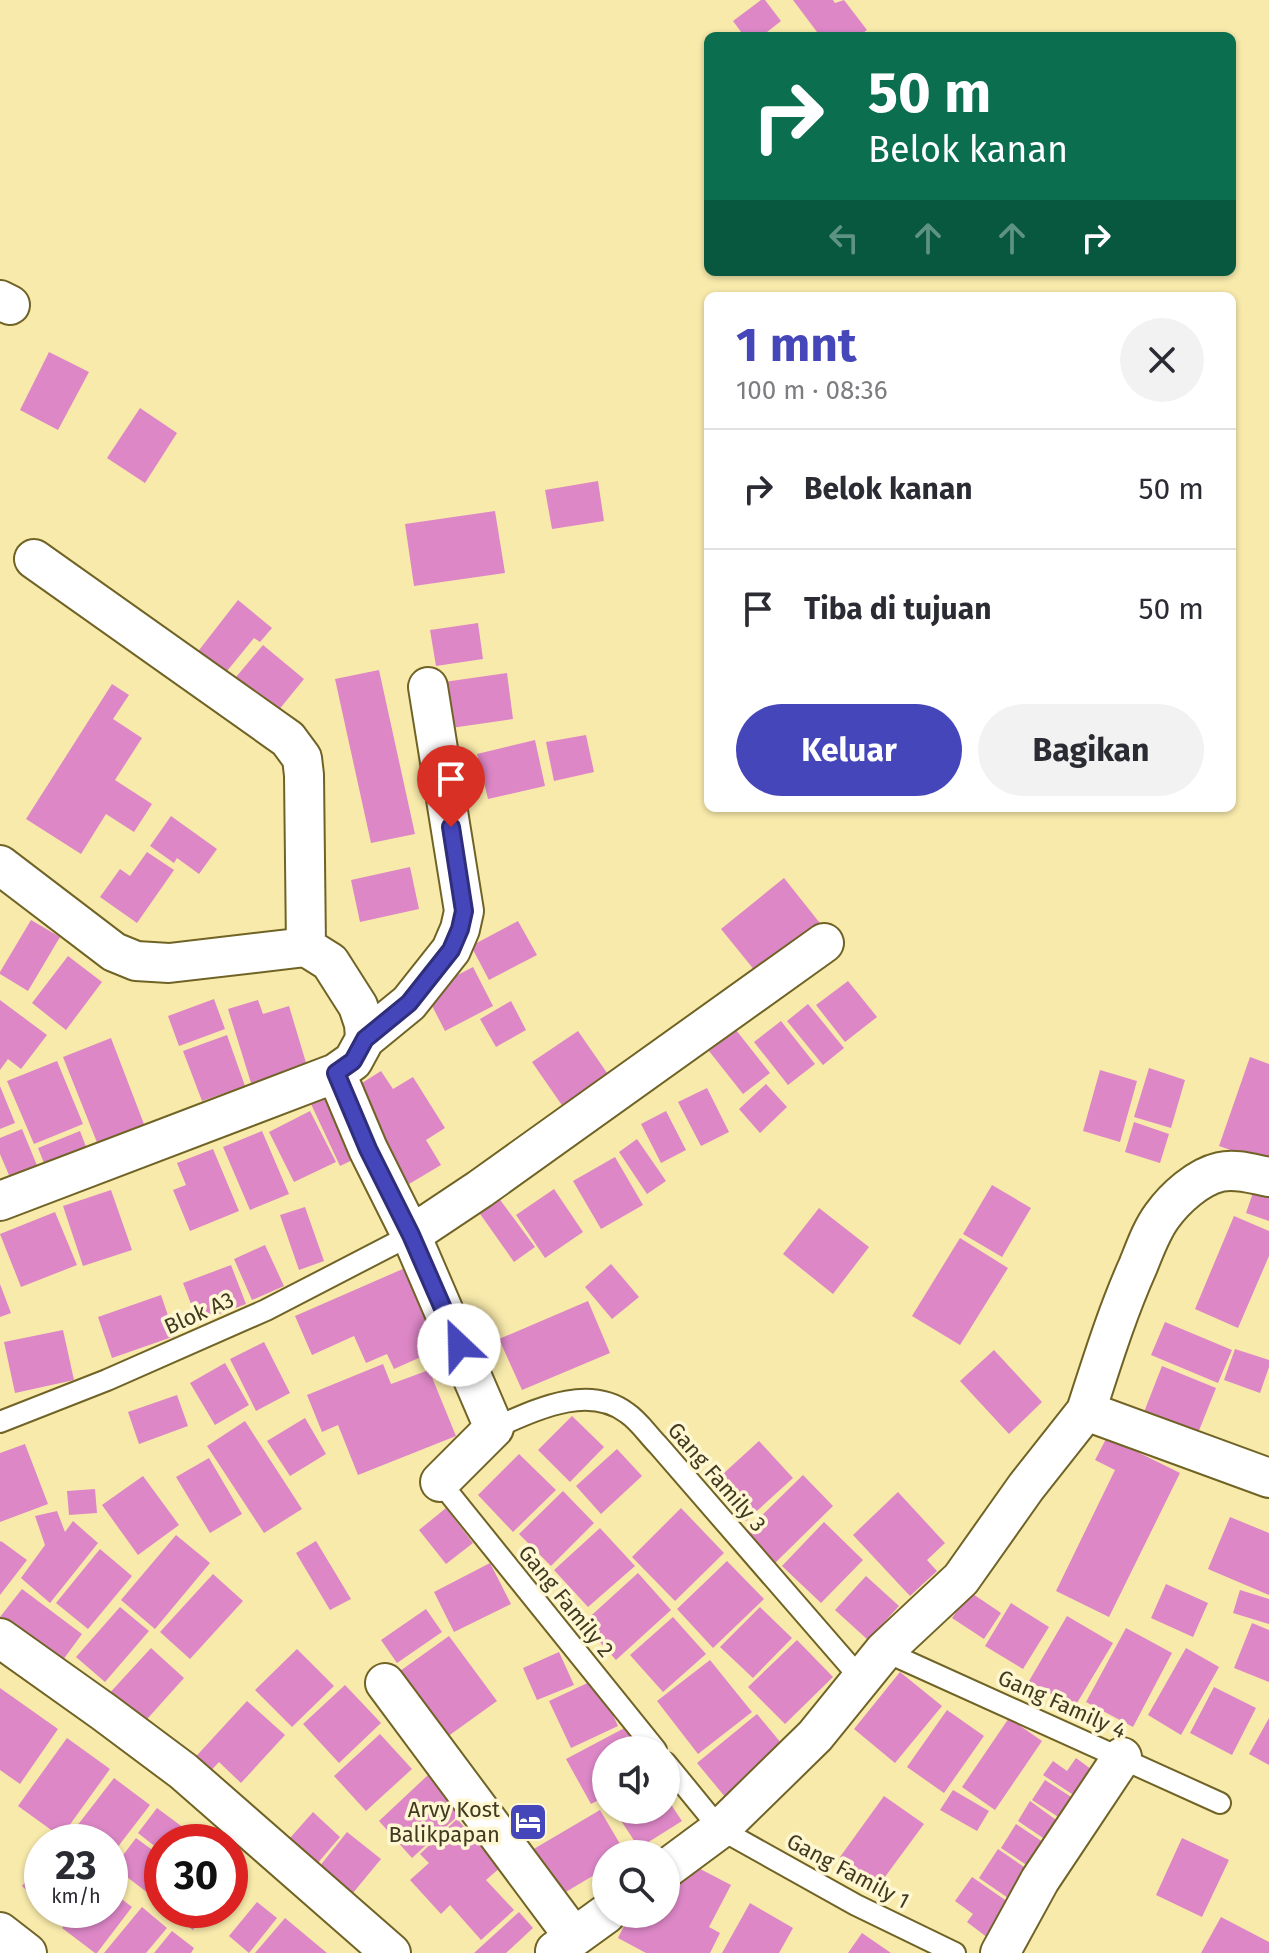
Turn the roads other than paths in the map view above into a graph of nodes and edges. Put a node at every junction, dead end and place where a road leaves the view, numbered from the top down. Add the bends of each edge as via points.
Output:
1 (34, 559) dead end
2 (428, 687) dead end
3 (0, 865) edge
4 (824, 943) dead end
5 (306, 947) junction
6 (365, 1039) junction
7 (336, 1073) junction
8 (1269, 1177) edge
9 (0, 1201) edge
10 (411, 1235) junction
11 (1086, 1411) junction
12 (0, 1422) edge
13 (494, 1428) junction
14 (1269, 1478) edge
15 (440, 1482) joint
16 (0, 1638) edge
17 (873, 1665) junction
18 (385, 1683) dead end
19 (645, 1736) edge
20 (1122, 1757) junction
21 (680, 1780) edge
22 (1220, 1803) dead end
23 (720, 1829) junction
24 (680, 1859) edge
25 (592, 1924) edge
26 (0, 1932) edge
27 (564, 1945) edge
28 (27, 1953) edge
29 (391, 1953) edge
30 (955, 1953) edge
31 (1000, 1953) edge

1 - 5 street via 288,739 302,758
2 - 6 street via 464,911 451,950 409,1003
3 - 5 street via 114,952 136,961 169,963
4 - 10 street
5 - 6 street via 330,962 358,1006
6 - 7 street via 353,1061
7 - 9 street
7 - 10 street
8 - 11 street via 1235,1170 1210,1176 1163,1215 1118,1312
10 - 12 lane, Blok A3 via 266,1310
10 - 13 street
11 - 14 street
11 - 17 street via 961,1579
13 - 15 street
13 - 17 lane, Gang Family 3 via 550,1404 593,1399 628,1413
15 - 19 lane, Gang Family 2
16 - 29 street via 183,1771
17 - 20 lane, Gang Family 4
17 - 23 street via 815,1736
18 - 27 street
20 - 22 lane, Gang Family 4
20 - 31 street via 1040,1880
21 - 23 lane
23 - 24 street
23 - 30 lane, Gang Family 1
25 - 27 street
26 - 28 street

